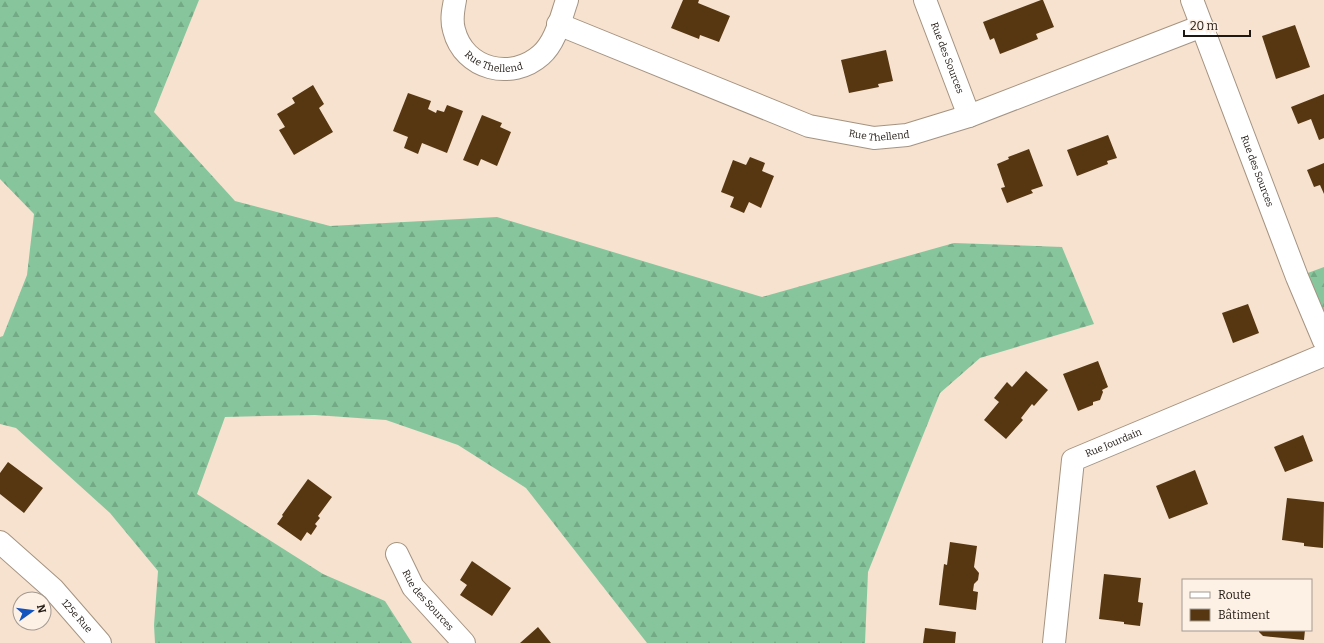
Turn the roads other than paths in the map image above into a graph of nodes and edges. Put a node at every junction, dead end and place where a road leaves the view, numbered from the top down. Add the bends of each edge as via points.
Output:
1 (455, 0) edge
2 (567, 0) edge
3 (925, 0) edge
4 (1192, 0) edge
5 (558, 24) junction
6 (1202, 26) junction
7 (969, 116) junction
8 (1324, 341) edge
9 (1324, 354) edge
10 (0, 542) edge
11 (397, 554) dead end
12 (100, 643) edge
13 (464, 643) edge
14 (1054, 643) edge

1 - 5 street, Rue Thellend via 452,15 460,45 470,57 484,66 499,70 515,69 530,64 542,54 552,40
2 - 5 street, Rue Thellend
3 - 7 street, Rue des Sources
4 - 6 street, Rue des Sources
5 - 7 street, Rue Thellend via 809,126 874,138 907,135
6 - 7 street, Rue Thellend
6 - 8 street, Rue des Sources via 1297,277
9 - 14 street, Rue Jourdain via 1073,460
10 - 12 street, 125e Rue via 53,589
11 - 13 street, Rue des Sources via 413,587

